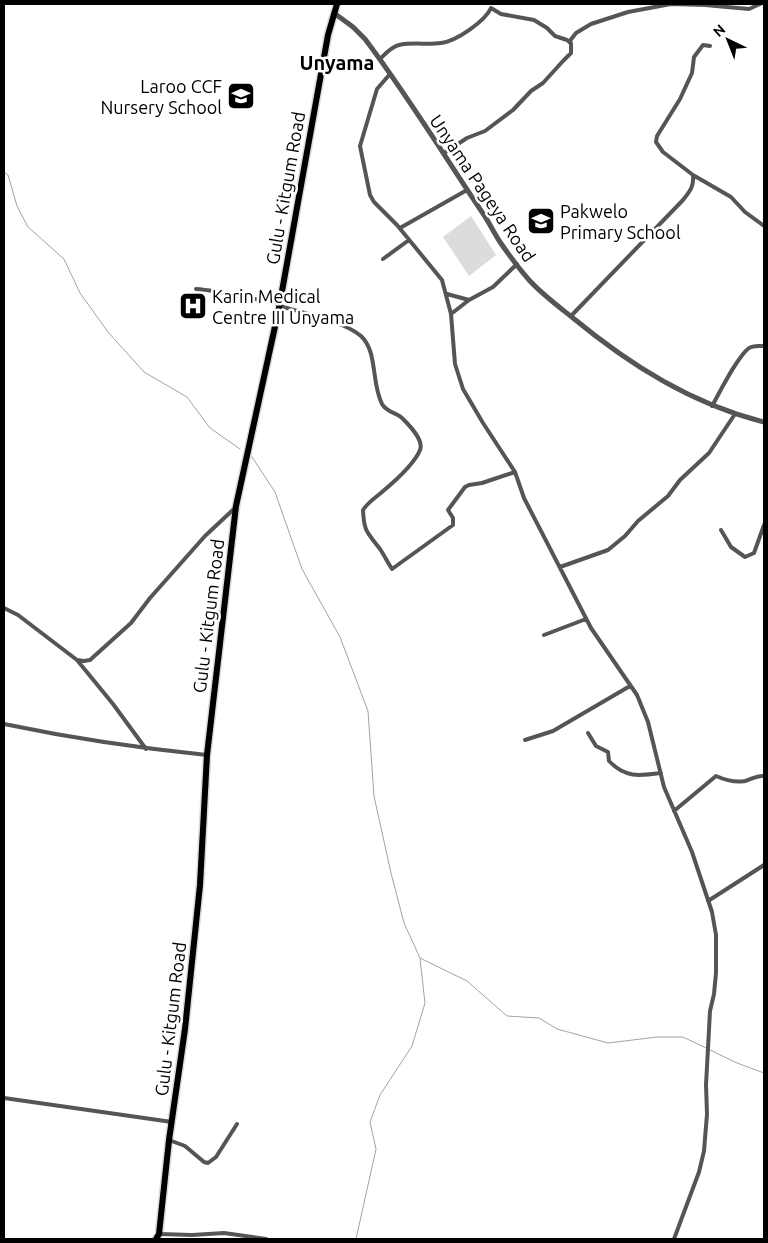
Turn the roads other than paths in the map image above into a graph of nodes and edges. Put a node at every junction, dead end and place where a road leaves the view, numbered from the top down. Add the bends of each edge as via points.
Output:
1 (337, 4) edge
2 (760, 4) edge
3 (334, 13) junction
4 (569, 42) junction
5 (710, 46) dead end
6 (380, 59) junction
7 (390, 74) junction
8 (444, 153) junction
9 (693, 175) junction
10 (467, 190) junction
11 (764, 226) edge
12 (400, 228) junction
13 (409, 240) junction
14 (383, 259) dead end
15 (518, 264) junction
16 (196, 289) dead end
17 (447, 294) junction
18 (469, 300) junction
19 (279, 304) junction
20 (451, 314) junction
21 (571, 316) junction
22 (764, 346) edge
23 (712, 406) junction
24 (735, 414) junction
25 (764, 422) edge
26 (515, 472) junction
27 (236, 506) junction
28 (764, 525) edge
29 (721, 530) dead end
30 (560, 567) junction
31 (4, 608) edge
32 (586, 619) junction
33 (544, 635) dead end
34 (77, 660) junction
35 (630, 686) junction
36 (4, 724) edge
37 (588, 733) dead end
38 (525, 740) dead end
39 (146, 749) junction
40 (207, 755) junction
41 (661, 773) junction
42 (764, 776) edge
43 (674, 811) junction
44 (764, 864) edge
45 (708, 901) junction
46 (4, 1098) edge
47 (172, 1122) junction
48 (237, 1124) dead end
49 (169, 1140) junction
50 (158, 1236) edge
51 (266, 1239) edge
52 (674, 1239) edge

1 - 3 main road, Gulu - Kitgum Road
2 - 4 street via 749,9 671,4 628,12 591,24 576,33
3 - 6 street, Unyama Pageya Road via 360,34
3 - 19 main road, Gulu - Kitgum Road via 309,131
4 - 6 street via 534,20 501,14 491,8 487,15 456,38 443,43 400,45
4 - 8 street via 572,47 570,53 513,110 485,131
5 - 9 street via 703,45 694,57 692,73 656,142 663,152
6 - 7 street, Unyama Pageya Road
7 - 8 street, Unyama Pageya Road
7 - 12 street via 377,90 360,146 372,199
8 - 10 street, Unyama Pageya Road
9 - 11 street via 731,197
9 - 21 street via 691,190 683,200
10 - 12 street
10 - 15 street, Unyama Pageya Road via 499,242
12 - 13 street
13 - 14 street
13 - 17 street via 442,280
15 - 18 street
15 - 21 street, Unyama Pageya Road via 544,295
16 - 19 street
17 - 18 street
17 - 20 street
18 - 20 street
19 - 26 street via 362,336 372,357 381,402 389,412 403,419 421,442 420,452 409,466 363,510 367,534 392,569 453,525 454,518 448,510 465,487
19 - 27 main road, Gulu - Kitgum Road
20 - 26 street via 455,364 463,389
21 - 23 street, Unyama Pageya Road via 631,363
22 - 23 street via 751,347 745,352
23 - 24 street, Unyama Pageya Road
24 - 25 street, Unyama Pageya Road
24 - 30 street via 710,453 625,536 608,550
26 - 30 street via 524,498
27 - 34 street via 205,536 124,630 90,660
27 - 40 main road, Gulu - Kitgum Road
28 - 29 street via 754,553 745,557 731,547
30 - 32 street
31 - 34 street
32 - 33 street
32 - 35 street
34 - 39 street
35 - 38 street via 553,731
35 - 41 street via 648,722
36 - 39 street
37 - 41 street via 596,746 608,752 609,761 623,774
39 - 40 street
40 - 47 main road, Gulu - Kitgum Road via 200,886 186,1029
41 - 43 street
42 - 43 street via 728,781 716,776
43 - 45 street
44 - 45 street
45 - 52 street via 716,935 716,973 710,1011 706,1133 699,1172
46 - 47 street
47 - 49 main road, Gulu - Kitgum Road
48 - 49 street via 216,1157 208,1163
49 - 50 main road, Gulu - Kitgum Road
50 - 51 street via 224,1233

